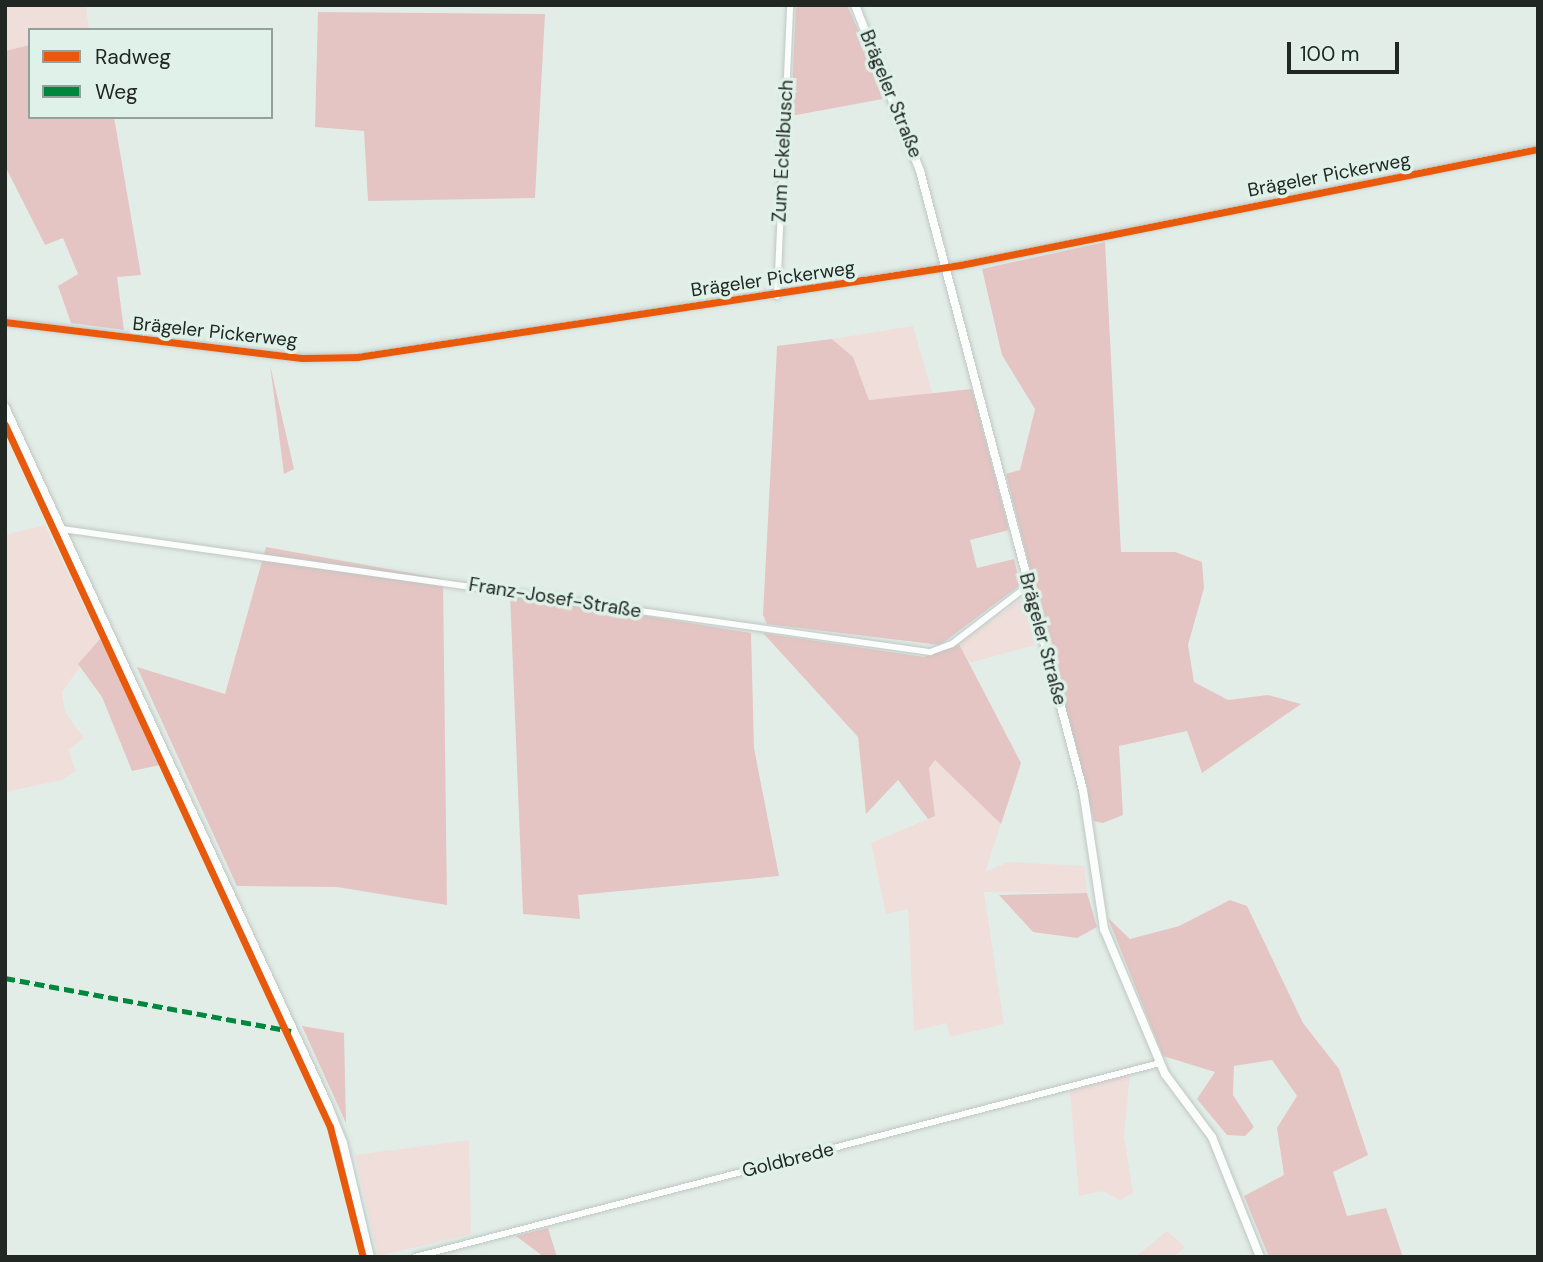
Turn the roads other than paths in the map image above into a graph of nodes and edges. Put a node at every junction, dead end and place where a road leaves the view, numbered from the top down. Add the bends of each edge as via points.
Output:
1 (790, 5) edge
2 (855, 5) edge
3 (1538, 149) edge
4 (946, 268) junction
5 (777, 296) junction
6 (5, 322) edge
7 (5, 407) edge
8 (62, 529) junction
9 (1029, 585) junction
10 (1160, 1063) junction
11 (370, 1257) edge
12 (415, 1257) edge
13 (1260, 1257) edge

1 - 5 street, Zum Eckelbusch
2 - 4 street, Brägeler Straße via 905,119
3 - 4 street, Brägeler Pickerweg
4 - 5 street, Brägeler Pickerweg
4 - 9 street, Brägeler Straße
5 - 6 street, Brägeler Pickerweg via 325,359
7 - 8 street
8 - 9 street, Franz-Josef-Straße via 930,652 952,644
8 - 11 street via 327,1102 343,1143
9 - 10 street, Brägeler Straße via 1083,790 1099,911
10 - 12 street, Goldbrede
10 - 13 street, Brägeler Straße via 1212,1136

